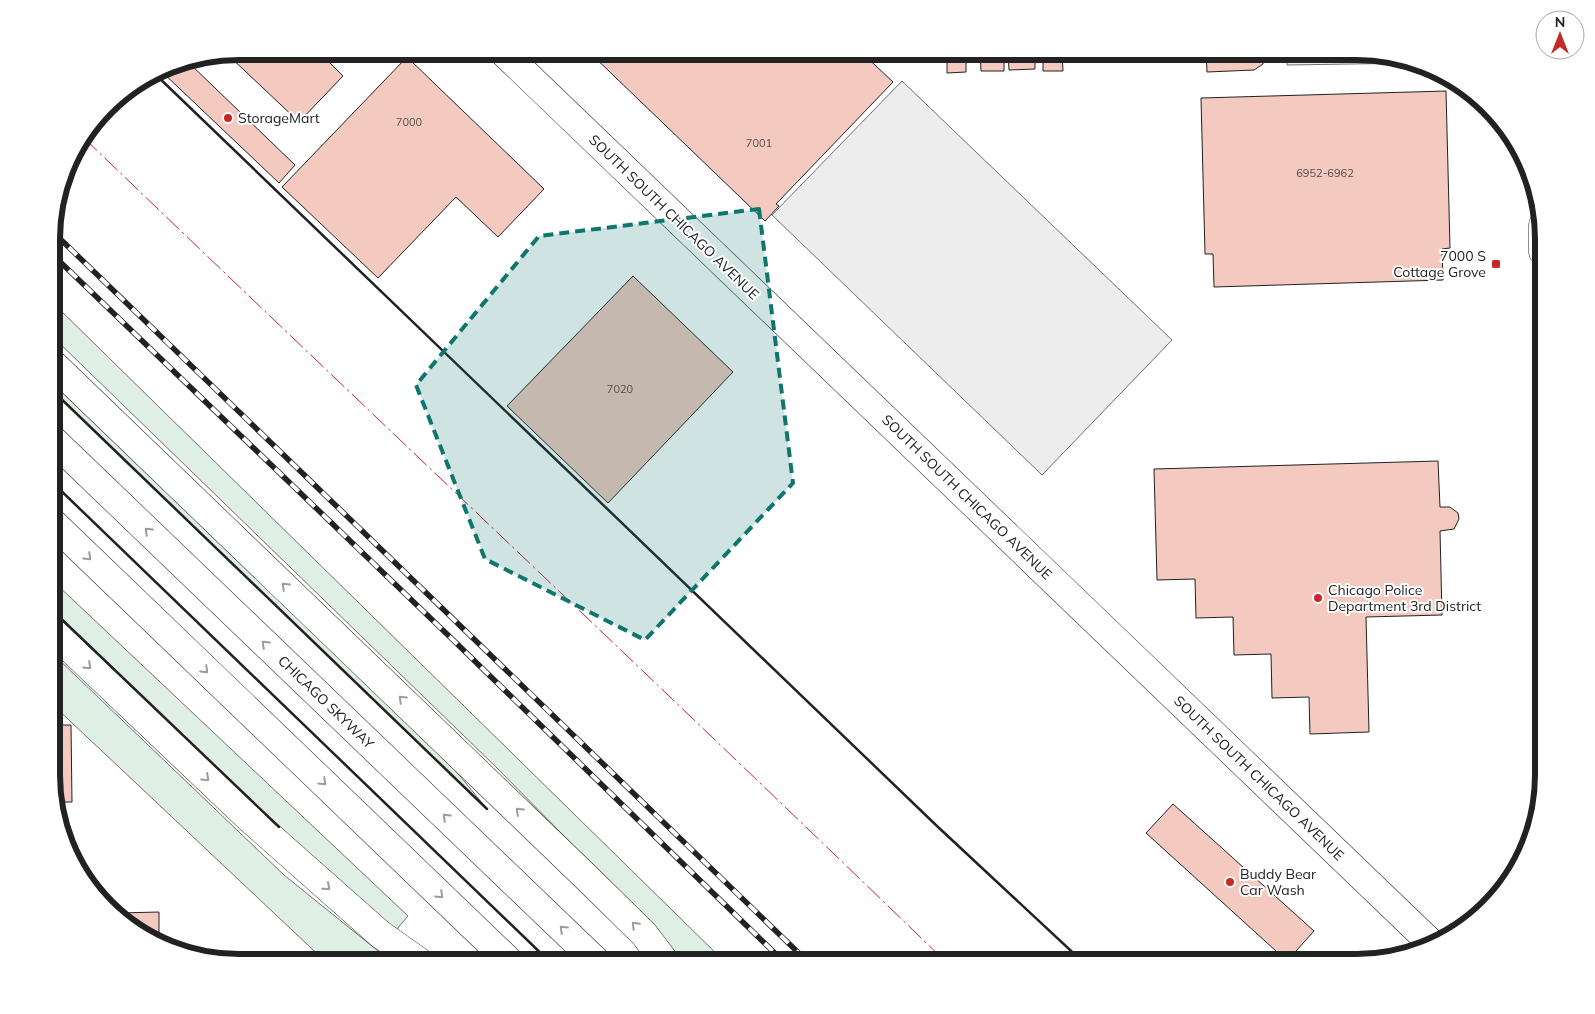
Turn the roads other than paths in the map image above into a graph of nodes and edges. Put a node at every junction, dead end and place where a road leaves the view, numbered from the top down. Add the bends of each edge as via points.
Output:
1 (511, 60) edge
2 (60, 371) edge
3 (60, 447) edge
4 (60, 530) edge
5 (60, 639) edge
6 (1428, 939) edge
7 (408, 954) edge
8 (502, 954) edge
9 (589, 954) edge
10 (659, 954) edge

1 - 6 main road, SOUTH SOUTH CHICAGO AVENUE
10 -> 2 main road via 644,934 579,870
9 -> 3 main road, CHICAGO SKYWAY
4 -> 8 main road
5 -> 7 main road via 249,818 380,934

